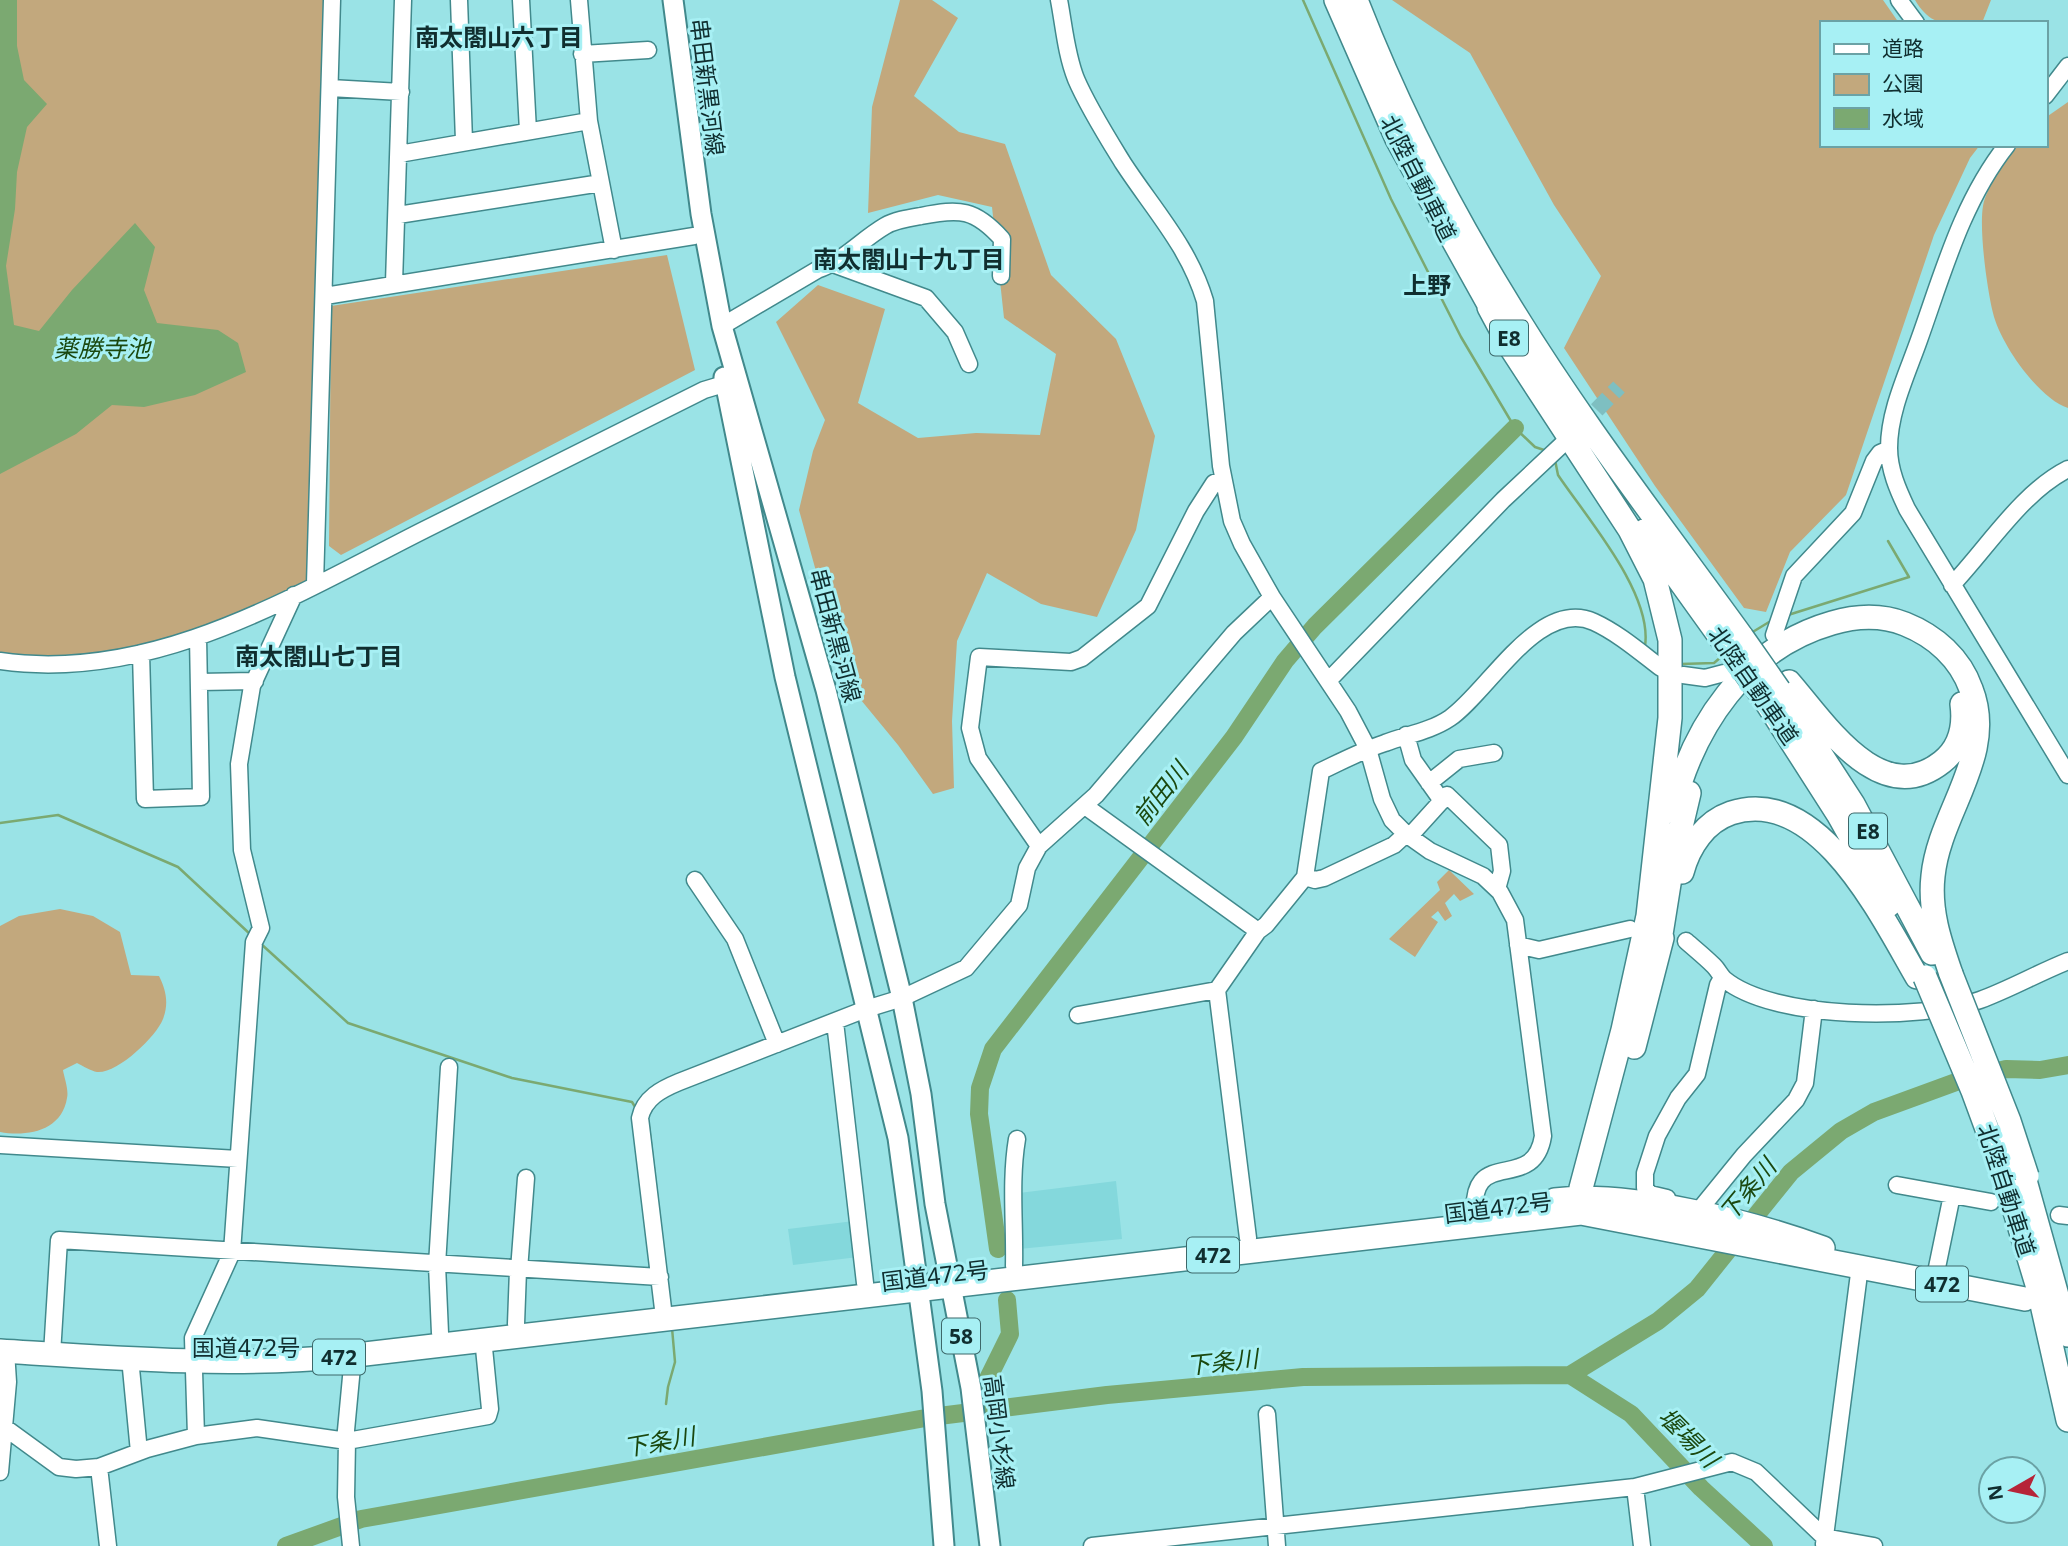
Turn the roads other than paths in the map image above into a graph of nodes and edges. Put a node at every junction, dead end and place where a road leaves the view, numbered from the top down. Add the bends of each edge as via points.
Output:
1 (332, 0) edge
2 (403, 0) edge
3 (459, 0) edge
4 (522, 0) edge
5 (579, 0) edge
6 (662, 0) edge
7 (673, 0) edge
8 (1059, 0) edge
9 (1336, 0) edge
10 (1356, 0) edge
11 (1899, 0) edge
12 (1915, 21) edge
13 (648, 50) dead end
14 (582, 54) junction
15 (2068, 66) edge
16 (330, 88) junction
17 (401, 92) junction
18 (2047, 93) edge
19 (589, 121) junction
20 (528, 131) junction
21 (464, 141) junction
22 (2006, 147) edge
23 (399, 154) junction
24 (601, 183) junction
25 (398, 215) junction
26 (694, 236) junction
27 (614, 250) junction
28 (833, 264) junction
29 (1001, 276) dead end
30 (394, 283) junction
31 (325, 296) junction
32 (1489, 307) junction
33 (722, 326) junction
34 (970, 364) dead end
35 (731, 382) junction
36 (1569, 439) tunnel mouth
37 (1889, 449) junction
38 (2068, 469) edge
39 (1223, 479) junction
40 (315, 584) junction
41 (1952, 585) junction
42 (294, 595) junction
43 (1272, 597) junction
44 (1774, 635) dead end
45 (198, 638) junction
46 (1739, 639) junction
47 (141, 653) junction
48 (0, 661) edge
49 (1661, 668) dead end
50 (1724, 673) dead end
51 (1683, 676) dead end
52 (255, 681) junction
53 (1328, 681) junction
54 (199, 682) junction
55 (1778, 690) junction
56 (1406, 735) junction
57 (1368, 749) junction
58 (1494, 753) dead end
59 (2068, 775) edge
60 (1429, 783) junction
61 (1442, 801) junction
62 (1085, 806) junction
63 (1407, 836) junction
64 (1039, 846) junction
65 (1305, 877) junction
66 (695, 880) dead end
67 (1497, 889) junction
68 (1639, 923) junction
69 (1258, 930) junction
70 (1686, 941) dead end
71 (1518, 945) junction
72 (1658, 953) junction
73 (2068, 961) edge
74 (1934, 977) junction
75 (1722, 978) junction
76 (1217, 990) junction
77 (902, 998) junction
78 (866, 1009) junction
79 (1814, 1009) junction
80 (1078, 1015) dead end
81 (835, 1022) junction
82 (777, 1044) junction
83 (449, 1067) dead end
84 (1017, 1139) dead end
85 (0, 1145) edge
86 (238, 1159) junction
87 (2018, 1176) junction
88 (526, 1178) dead end
89 (1897, 1185) dead end
90 (1952, 1195) junction
91 (1584, 1202) junction
92 (1991, 1202) dead end
93 (1673, 1210) junction
94 (1475, 1217) junction
95 (1702, 1222) junction
96 (1248, 1238) junction
97 (232, 1252) junction
98 (437, 1265) junction
99 (1014, 1266) junction
100 (1860, 1266) junction
101 (518, 1270) junction
102 (660, 1278) junction
103 (949, 1279) junction
104 (918, 1282) junction
105 (1934, 1282) junction
106 (865, 1283) junction
107 (2025, 1299) dead end
108 (664, 1312) junction
109 (516, 1324) junction
110 (440, 1333) junction
111 (2068, 1335) edge
112 (484, 1339) junction
113 (2, 1347) edge
114 (52, 1348) junction
115 (194, 1354) junction
116 (353, 1356) junction
117 (130, 1358) junction
118 (1267, 1414) dead end
119 (2068, 1420) edge
120 (4, 1427) junction
121 (196, 1436) junction
122 (346, 1441) junction
123 (139, 1452) junction
124 (99, 1467) junction
125 (0, 1472) edge
126 (1635, 1487) junction
127 (1275, 1527) junction
128 (1824, 1542) edge
129 (108, 1546) edge
130 (352, 1546) edge
131 (944, 1546) edge
132 (990, 1546) edge
133 (1092, 1546) edge
134 (1277, 1546) edge
135 (1642, 1546) edge
136 (1874, 1546) edge

1 - 16 street
2 - 17 street
3 - 21 street
4 - 20 street
5 - 14 street
6 - 26 main road, 串田新黒河線 via 665,49
7 - 33 main road, 串田新黒河線 via 699,200
8 - 39 street via 1076,79 1123,163 1170,228 1198,278 1205,301
9 - 32 highway, 北陸自動車道 / E8 via 1397,139
10 - 46 highway, 北陸自動車道 / E8 via 1413,131 1504,298
11 - 12 street
13 - 14 street
14 - 19 street
15 - 18 street
16 - 17 street
16 - 31 street
17 - 23 street
19 - 20 street
19 - 24 street
20 - 21 street
21 - 23 street
22 - 37 street via 1983,178 1961,222 1895,408
23 - 25 street
24 - 25 street
24 - 27 street
25 - 30 street
26 - 27 street
26 - 35 main road, 串田新黒河線
27 - 30 street
28 - 29 street via 887,225 963,211 987,223 1002,239
28 - 33 street
28 - 34 street via 926,298 955,332
30 - 31 street
31 - 40 street
32 - 46 highway, 北陸自動車道 / E8 via 1565,423
32 - 68 highway via 1630,530 1662,600 1672,684
33 - 35 main road, 串田新黒河線
35 - 40 street via 704,390
35 - 77 main road, 串田新黒河線 via 826,690
35 - 78 main road, 串田新黒河線 via 785,677
36 - 53 street via 1503,500
37 - 41 street via 1891,468 1907,509
37 - 44 street via 1874,461 1853,513 1794,576
38 - 41 street via 2021,504
39 - 43 street via 1232,520
39 - 64 street via 1214,483 1196,510 1148,606 1082,659 979,657 970,728 978,758
40 - 42 street
41 - 59 street
42 - 45 street
42 - 52 street
43 - 53 street
43 - 62 street via 1234,633
45 - 47 street
45 - 54 street
46 - 55 highway
47 - 48 street via 64,663
47 - 54 street via 145,799 201,797
49 - 56 street via 1592,621 1551,624 1530,635 1451,717
50 - 51 street via 1705,678
52 - 54 street
52 - 86 street via 239,764 242,850 261,928 254,942
53 - 57 street
55 - 72 highway via 1850,751 1890,775 1915,775 1938,765 1961,735 1963,706 1952,678 1931,654 1903,637 1870,630 1837,635 1804,647 1771,668 1726,714 1703,754 1672,865
55 - 74 highway, 北陸自動車道 / E8 via 1853,804 1911,909
56 - 57 street
56 - 60 street via 1413,760
57 - 63 street via 1382,799
57 - 65 street via 1321,771
58 - 60 street via 1459,759
60 - 61 street
61 - 63 street
61 - 67 street via 1447,795 1499,845 1502,871
62 - 64 street
62 - 69 street
63 - 65 street via 1324,878
63 - 67 street via 1483,876
64 - 77 street via 1027,867 1019,905 966,968
65 - 69 street
66 - 82 street via 736,939
67 - 71 street via 1516,920
68 - 71 street via 1539,950
68 - 74 highway via 1682,775 1713,712 1749,671 1791,639 1843,620 1881,618 1916,628 1946,650 1966,676 1977,709 1973,759 1941,839 1933,874
68 - 91 highway
69 - 76 street
70 - 75 street
71 - 94 street via 1543,1136 1538,1155 1527,1164 1482,1179 1474,1190
72 - 74 highway via 1684,865 1701,833 1724,815 1768,809 1796,819 1840,858
72 - 91 highway via 1601,1173
73 - 79 street via 1978,1000 1929,1010
74 - 87 highway, 北陸自動車道 / E8, bridge via 1955,1047
74 - 87 highway, 北陸自動車道 / E8, bridge via 1987,1077
75 - 79 street via 1746,992
75 - 93 street via 1697,1074 1657,1136 1645,1173 1645,1188 1650,1194 1675,1200
76 - 80 street
76 - 96 street
77 - 78 street
77 - 103 main road, 串田新黒河線
78 - 81 street
78 - 104 main road, 串田新黒河線 via 898,1138
79 - 95 street via 1805,1083 1796,1100 1744,1155
81 - 82 street
81 - 106 street
82 - 102 street via 662,1089 641,1111
83 - 98 street
84 - 99 street via 1012,1172
85 - 86 street
86 - 97 street
87 - 111 highway, 北陸自動車道 / E8 via 2039,1226
87 - 119 highway, 北陸自動車道 / E8
88 - 101 street
89 - 90 street
90 - 92 street
90 - 105 street
91 - 93 highway, 国道472号 / 472
91 - 94 highway, 国道472号 / 472
91 - 95 highway, 国道472号 / 472
93 - 95 highway, 国道472号 / 472
94 - 96 highway, 国道472号 / 472
94 - 103 highway, 国道472号 / 472
95 - 100 highway, 国道472号 / 472
96 - 99 highway, 国道472号 / 472
97 - 98 street
97 - 114 street via 60,1240
97 - 115 street via 194,1338
98 - 101 street
98 - 110 street
99 - 103 highway, 国道472号 / 472
100 - 105 highway, 国道472号 / 472
100 - 128 street
101 - 102 street
101 - 109 street
102 - 108 street
103 - 104 highway, 国道472号 / 472
103 - 132 main road, 高岡小杉線 / 58 via 971,1388
104 - 106 highway, 国道472号 / 472
104 - 108 highway, 国道472号 / 472
104 - 131 main road, 58
105 - 107 highway, 国道472号 / 472
106 - 108 highway, 国道472号 / 472
108 - 109 highway, 国道472号 / 472
108 - 112 highway, 国道472号 / 472
109 - 110 highway, 国道472号 / 472
110 - 115 highway, 国道472号 / 472
112 - 116 highway, 国道472号 / 472
112 - 122 street via 488,1416
113 - 114 highway, 国道472号 / 472
113 - 120 street
114 - 115 highway, 国道472号 / 472
114 - 117 highway, 国道472号 / 472
115 - 116 highway, 国道472号 / 472 via 281,1362
115 - 117 highway, 国道472号 / 472
115 - 121 street
116 - 122 street
117 - 123 street
118 - 127 street
120 - 124 street via 59,1467
120 - 125 street
121 - 122 street via 257,1428
121 - 123 street
122 - 130 street
123 - 124 street
124 - 129 street
126 - 127 street
126 - 128 street via 1732,1462 1756,1472
126 - 135 street
127 - 133 street
127 - 134 street
128 - 136 street

